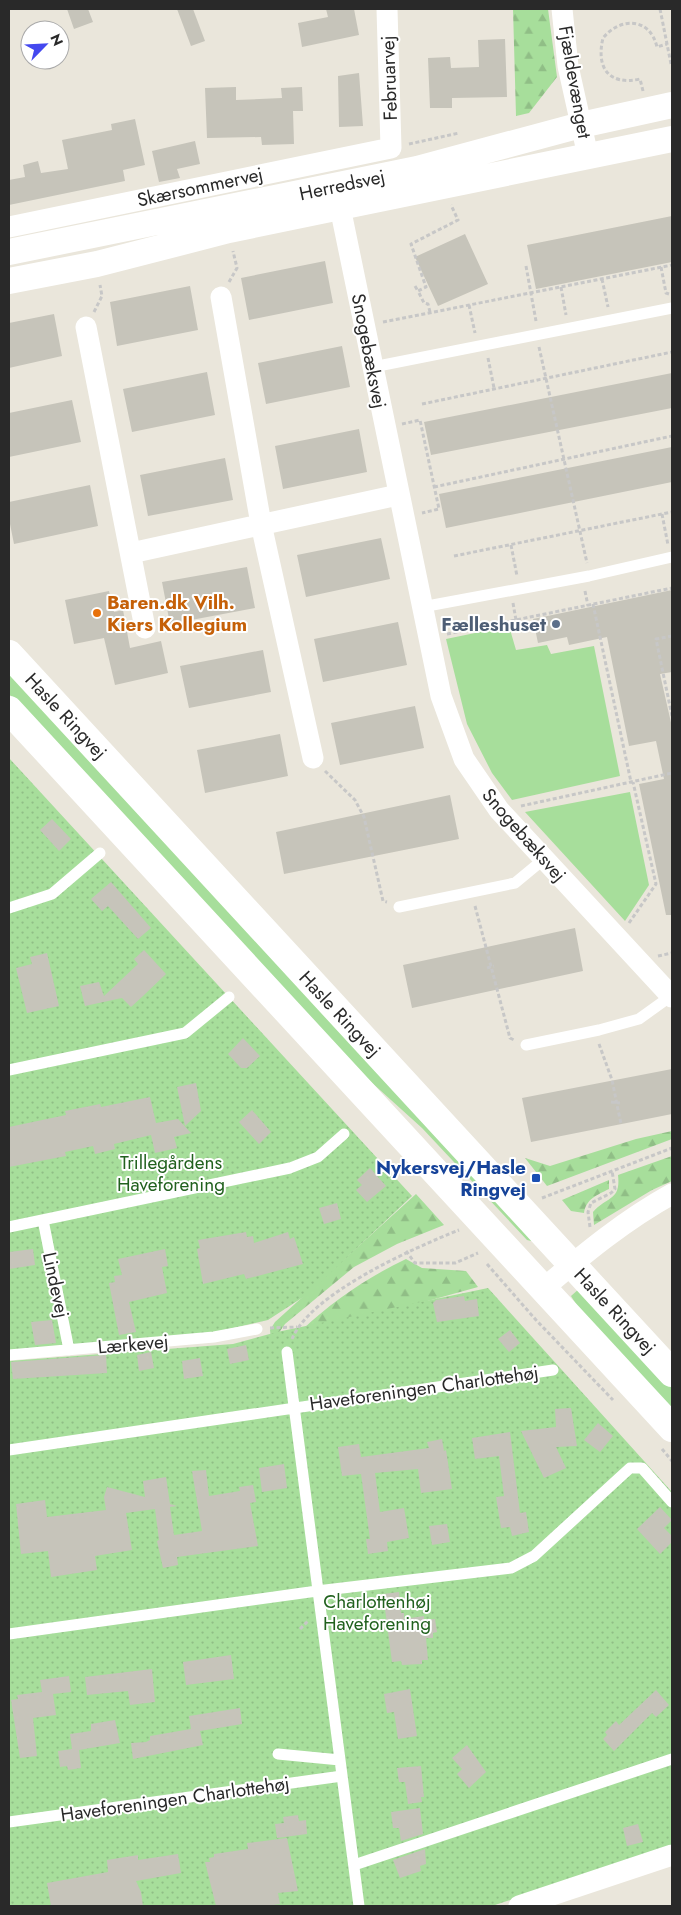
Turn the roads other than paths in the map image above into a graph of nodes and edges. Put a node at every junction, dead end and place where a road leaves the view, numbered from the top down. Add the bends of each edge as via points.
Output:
1 (387, 9) edge
2 (562, 9) edge
3 (672, 105) edge
4 (581, 125) junction
5 (672, 139) edge
6 (391, 148) joint
7 (588, 156) junction
8 (340, 206) junction
9 (9, 227) edge
10 (9, 252) edge
11 (9, 282) edge
12 (221, 297) road end
13 (672, 308) edge
14 (86, 327) road end
15 (373, 367) junction
16 (398, 495) junction
17 (261, 524) junction
18 (130, 553) junction
19 (671, 557) edge
20 (422, 607) junction
21 (145, 628) dead end
22 (9, 654) edge
23 (9, 710) edge
24 (313, 758) road end
25 (100, 853) dead end
26 (544, 859) junction
27 (400, 906) road end
28 (9, 908) edge
29 (671, 996) edge
30 (229, 998) dead end
31 (526, 1045) road end
32 (9, 1070) edge
33 (344, 1134) dead end
34 (672, 1194) edge
35 (43, 1220) junction
36 (9, 1227) edge
37 (572, 1264) junction
38 (544, 1288) junction
39 (257, 1329) road end
40 (69, 1350) junction
41 (287, 1352) road end
42 (9, 1355) edge
43 (553, 1370) dead end
44 (672, 1373) edge
45 (294, 1406) junction
46 (672, 1428) edge
47 (9, 1450) edge
48 (672, 1502) edge
49 (318, 1591) junction
50 (9, 1634) edge
51 (278, 1754) dead end
52 (672, 1759) edge
53 (340, 1760) junction
54 (342, 1776) junction
55 (9, 1822) edge
56 (672, 1855) edge
57 (354, 1865) junction
58 (359, 1906) edge
59 (520, 1906) edge

1 - 6 street, Februarvej
2 - 4 street, Fjældevænget via 568,66
3 - 4 street, Herredsvej
4 - 7 street, Fjældevænget
4 - 10 street, Herredsvej via 417,169
5 - 7 street, Herredsvej
6 - 9 street, Skærsommervej
7 - 8 street, Herredsvej
8 - 11 street, Herredsvej
8 - 15 street, Snogebæksvej
12 - 17 street
13 - 15 lane
14 - 18 street
15 - 16 street, Snogebæksvej
16 - 17 street
16 - 20 street, Snogebæksvej
17 - 18 street
17 - 24 street
18 - 21 street
19 - 20 lane
20 - 26 street, Snogebæksvej via 441,696 464,759 499,810
22 - 37 main road, Hasle Ringvej
23 - 38 main road, Hasle Ringvej
25 - 28 lane via 52,894
26 - 27 lane via 515,883
26 - 29 street, Snogebæksvej
29 - 31 lane via 639,1019
30 - 32 lane via 186,1033
33 - 35 lane via 318,1157 290,1168
34 - 37 street via 600,1240
35 - 36 lane
35 - 40 lane, Lindevej
37 - 38 street
37 - 44 main road, Hasle Ringvej
38 - 46 main road, Hasle Ringvej
39 - 40 lane, Lærkevej via 214,1337
40 - 42 lane, Lærkevej
41 - 45 lane, Haveforeningen Charlottehøj
43 - 45 lane, Haveforeningen Charlottehøj
45 - 47 lane, Haveforeningen Charlottehøj
45 - 49 lane, Haveforeningen Charlottehøj
48 - 49 lane via 642,1468 630,1468 534,1556 511,1568
49 - 50 lane
49 - 53 lane, Haveforeningen Charlottehøj
51 - 53 lane
52 - 57 lane
53 - 54 lane, Haveforeningen Charlottehøj
54 - 55 lane, Haveforeningen Charlottehøj
54 - 57 lane, Haveforeningen Charlottehøj
56 - 59 street
57 - 58 lane, Haveforeningen Charlottehøj

